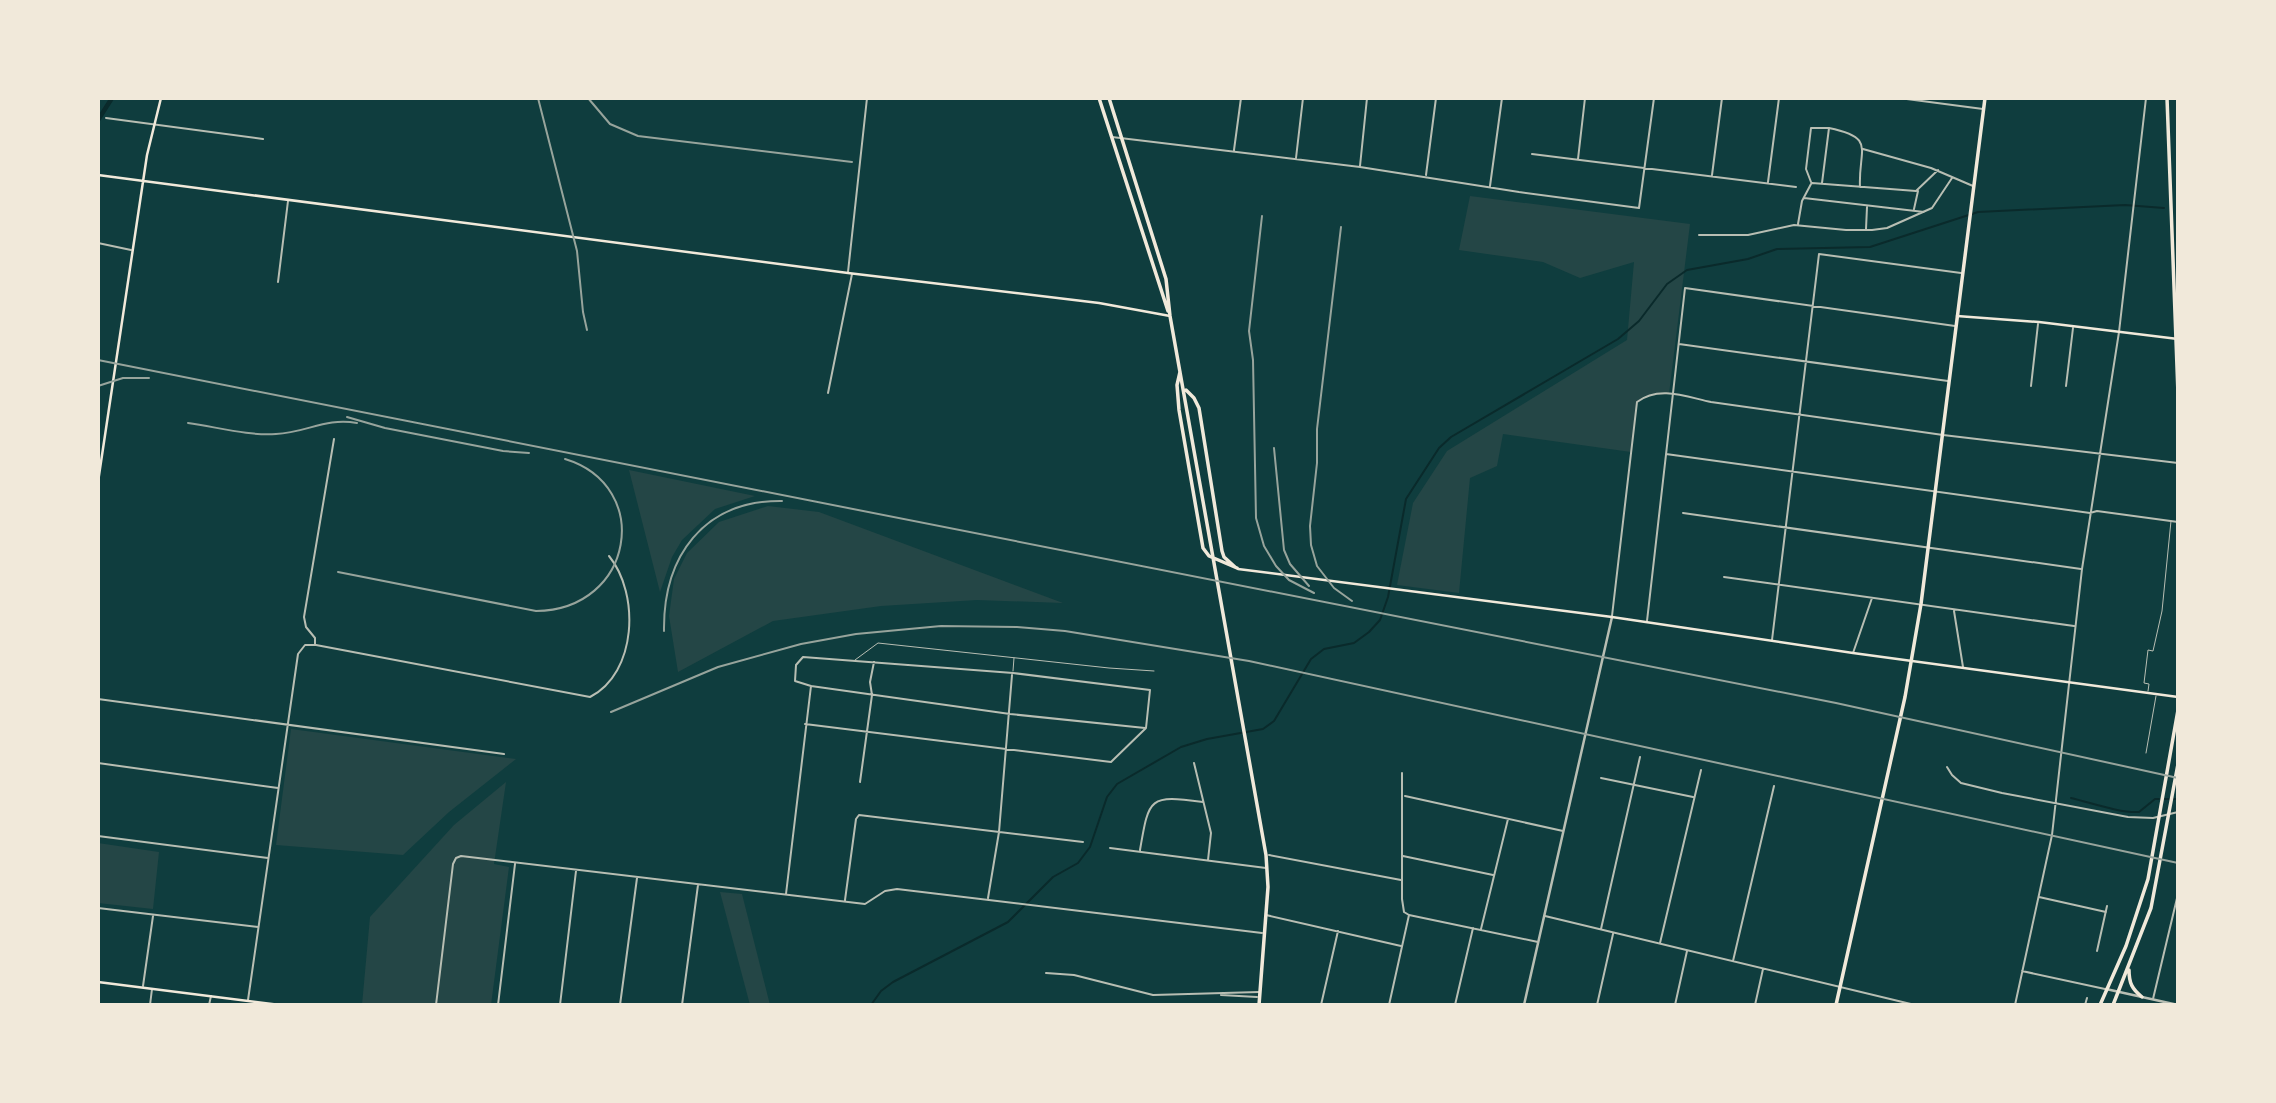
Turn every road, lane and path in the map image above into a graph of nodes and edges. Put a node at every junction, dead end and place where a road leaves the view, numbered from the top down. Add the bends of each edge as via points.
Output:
1 (161, 98) edge
2 (867, 98) edge
3 (1099, 98) edge
4 (1109, 98) edge
5 (1241, 98) edge
6 (1303, 98) edge
7 (1367, 98) edge
8 (1436, 98) edge
9 (1502, 98) edge
10 (1585, 98) edge
11 (1654, 98) edge
12 (1722, 98) edge
13 (1779, 98) edge
14 (1899, 98) edge
15 (1985, 98) edge
16 (2146, 98) edge
17 (2167, 98) edge
18 (1909, 99) edge
19 (1984, 109) junction
20 (106, 118) dead end
21 (155, 124) junction
22 (1829, 128) junction
23 (1111, 137) junction
24 (1121, 138) junction
25 (263, 139) dead end
26 (1863, 149) junction
27 (1234, 151) junction
28 (1532, 154) dead end
29 (1296, 159) junction
30 (1578, 160) junction
31 (1360, 167) junction
32 (1645, 168) junction
33 (1938, 170) junction
34 (98, 175) edge
35 (1426, 176) junction
36 (1712, 176) junction
37 (1952, 178) junction
38 (142, 182) junction
39 (1768, 183) junction
40 (1812, 183) junction
41 (1822, 183) junction
42 (1490, 187) junction
43 (1796, 187) dead end
44 (1860, 187) junction
45 (1974, 187) junction
46 (1918, 190) junction
47 (1804, 198) junction
48 (288, 201) junction
49 (1868, 205) junction
50 (1914, 210) junction
51 (1925, 212) junction
52 (1798, 226) junction
53 (1866, 230) junction
54 (1152, 235) junction
55 (1699, 235) dead end
56 (1143, 237) junction
57 (98, 243) edge
58 (132, 250) junction
59 (1962, 273) junction
60 (850, 274) junction
61 (278, 282) dead end
62 (1814, 306) junction
63 (1170, 316) junction
64 (1957, 316) junction
65 (2039, 322) junction
66 (1956, 326) junction
67 (2073, 326) junction
68 (2119, 332) junction
69 (2177, 339) edge
70 (1678, 344) junction
71 (1807, 361) junction
72 (1181, 370) junction
73 (1949, 381) junction
74 (2031, 386) dead end
75 (2066, 386) dead end
76 (1185, 389) junction
77 (828, 393) dead end
78 (1673, 393) junction
79 (2178, 394) edge
80 (1801, 414) junction
81 (1943, 435) junction
82 (334, 439) dead end
83 (1667, 454) junction
84 (2100, 456) junction
85 (2178, 463) edge
86 (1793, 471) junction
87 (98, 482) edge
88 (1935, 492) junction
89 (1683, 513) dead end
90 (2090, 513) junction
91 (2171, 521) junction
92 (2178, 522) edge
93 (1787, 528) junction
94 (1928, 548) junction
95 (609, 555) dead end
96 (1237, 568) junction
97 (2082, 569) junction
98 (1724, 577) dead end
99 (1780, 585) junction
100 (1872, 597) junction
101 (1921, 604) junction
102 (1954, 609) junction
103 (1612, 617) junction
104 (1646, 622) junction
105 (2076, 626) junction
106 (1772, 640) junction
107 (315, 645) junction
108 (1853, 653) junction
109 (1014, 657) junction
110 (855, 660) junction
111 (874, 662) junction
112 (1963, 668) junction
113 (1154, 671) dead end
114 (1013, 673) junction
115 (2070, 683) junction
116 (811, 686) junction
117 (2148, 693) junction
118 (2156, 694) junction
119 (872, 695) junction
120 (2178, 697) edge
121 (98, 699) edge
122 (2178, 710) edge
123 (1010, 714) junction
124 (288, 724) junction
125 (805, 724) junction
126 (1146, 728) junction
127 (866, 733) junction
128 (1007, 751) junction
129 (2146, 753) dead end
130 (504, 754) dead end
131 (1640, 757) dead end
132 (98, 763) edge
133 (1194, 763) dead end
134 (2178, 764) edge
135 (1947, 767) dead end
136 (1701, 771) dead end
137 (1402, 773) dead end
138 (1601, 778) dead end
139 (860, 782) dead end
140 (1632, 785) junction
141 (1774, 786) dead end
142 (279, 788) junction
143 (1402, 796) junction
144 (1694, 797) junction
145 (1203, 802) junction
146 (2056, 804) junction
147 (2178, 812) edge
148 (1508, 819) junction
149 (1564, 831) junction
150 (999, 832) junction
151 (98, 836) edge
152 (1083, 842) dead end
153 (1110, 848) dead end
154 (1140, 851) junction
155 (1266, 855) junction
156 (1403, 856) junction
157 (269, 858) junction
158 (1208, 861) junction
159 (515, 863) junction
160 (1267, 868) junction
161 (576, 869) junction
162 (1494, 875) junction
163 (637, 876) junction
164 (1402, 880) junction
165 (698, 884) junction
166 (786, 894) junction
167 (2178, 894) edge
168 (2039, 897) junction
169 (988, 900) junction
170 (845, 901) junction
171 (2107, 906) dead end
172 (98, 908) edge
173 (2106, 912) junction
174 (153, 915) junction
175 (1266, 915) junction
176 (1409, 915) junction
177 (1545, 916) junction
178 (2171, 922) junction
179 (2178, 923) edge
180 (259, 927) junction
181 (1473, 928) junction
182 (1481, 929) junction
183 (1601, 930) junction
184 (1338, 932) junction
185 (1265, 933) junction
186 (1614, 933) junction
187 (1539, 942) junction
188 (1660, 944) junction
189 (1402, 946) junction
190 (1687, 951) junction
191 (2097, 951) dead end
192 (1733, 961) junction
193 (2129, 966) junction
194 (1763, 969) junction
195 (2022, 971) junction
196 (1046, 973) dead end
197 (98, 982) edge
198 (142, 987) junction
199 (1840, 988) junction
200 (152, 989) junction
201 (2106, 989) junction
202 (2118, 992) junction
203 (1259, 995) junction
204 (211, 996) junction
205 (2142, 997) junction
206 (2087, 998) dead end
207 (2153, 1000) junction
208 (248, 1001) junction
209 (150, 1005) edge
210 (209, 1005) edge
211 (280, 1005) edge
212 (436, 1005) edge
213 (498, 1005) edge
214 (560, 1005) edge
215 (620, 1005) edge
216 (682, 1005) edge
217 (1259, 1005) edge
218 (1321, 1005) edge
219 (1389, 1005) edge
220 (1455, 1005) edge
221 (1524, 1005) edge
222 (1597, 1005) edge
223 (1675, 1005) edge
224 (1755, 1005) edge
225 (1836, 1005) edge
226 (1915, 1005) edge
227 (2015, 1005) edge
228 (2085, 1005) edge
229 (2100, 1005) edge
230 (2113, 1005) edge
231 (2178, 1005) edge

1 - 21 main road
2 - 60 street
3 - 23 main road
4 - 24 main road
5 - 27 street
6 - 29 street
7 - 31 street
8 - 35 street
9 - 42 street
10 - 30 street
11 - 32 street
12 - 36 street
13 - 39 street
14 - 18 street
15 - 19 main road
16 - 68 street
17 - 69 main road
18 - 19 street
19 - 45 main road
20 - 21 street
21 - 25 street
21 - 38 main road
22 - 26 street via 1856,136
22 - 40 street via 1811,128 1806,169
22 - 41 street
23 - 24 street
23 - 56 main road
24 - 27 street
24 - 54 main road
26 - 33 street
26 - 44 street
27 - 29 street
28 - 30 street
29 - 31 street
30 - 32 street
31 - 35 street
32 - 36 street
32 - 42 street via 1639,208
33 - 37 street
33 - 46 street
34 - 38 main road
35 - 42 street
36 - 39 street
37 - 45 street
37 - 51 street
38 - 48 main road
38 - 58 main road
39 - 43 street
40 - 41 street
40 - 47 street
41 - 44 street
44 - 46 street
45 - 59 main road
46 - 50 street
47 - 49 street
47 - 52 street
48 - 60 main road
48 - 61 street
49 - 50 street
49 - 53 street
50 - 51 street
51 - 53 street via 1887,228
52 - 53 street
52 - 55 street via 1748,235
54 - 56 street
54 - 63 main road via 1166,279
56 - 63 main road
57 - 58 street
58 - 87 main road
59 - 62 street via 1819,254
59 - 64 main road
60 - 63 main road via 1099,303
60 - 77 street
62 - 66 street
62 - 70 street via 1685,288
62 - 71 street
63 - 72 main road
64 - 65 main road
64 - 66 main road
65 - 67 main road
65 - 74 street
66 - 73 main road
67 - 68 main road
67 - 75 street
68 - 69 main road
68 - 84 street
69 - 79 main road
70 - 71 street
70 - 78 street
71 - 73 street
71 - 80 street
72 - 76 main road
72 - 96 main road via 1179,410 1203,548 1209,556
73 - 81 main road
76 - 96 main road via 1199,408 1222,551
76 - 155 main road
78 - 80 street
78 - 83 street
78 - 103 street via 1644,396 1637,402
80 - 81 street
80 - 86 street
81 - 84 street
81 - 88 main road
82 - 107 street via 304,617
83 - 86 street
83 - 104 street
84 - 85 street
84 - 90 street
86 - 88 street
86 - 93 street
88 - 90 street
88 - 94 main road
89 - 93 street
90 - 91 street
90 - 97 street
91 - 92 street
91 - 117 lane via 2162,611 2153,651 2148,650 2144,683 2149,684
93 - 94 street
93 - 99 street
94 - 97 street
94 - 101 main road
95 - 107 street via 620,570 629,634 617,673 601,692 590,697
96 - 103 main road
97 - 105 street
98 - 99 street
99 - 100 street
99 - 106 street
100 - 101 street
100 - 108 street
101 - 102 street
101 - 199 main road via 1905,697
102 - 105 street
102 - 112 street
103 - 104 main road
103 - 149 street
104 - 106 main road
105 - 115 street
106 - 108 main road
107 - 124 street via 305,645 298,654
108 - 112 main road
109 - 110 lane via 878,643
109 - 113 lane
109 - 114 lane
110 - 111 street
110 - 116 street via 803,657 796,665 795,681
111 - 114 street
111 - 119 street
112 - 115 main road
114 - 123 street
114 - 126 street via 1150,690
115 - 117 main road
115 - 146 street
116 - 119 street
116 - 125 street
117 - 118 main road
118 - 120 main road
118 - 129 lane
119 - 123 street
119 - 127 street
121 - 124 street
122 - 201 main road via 2148,879
123 - 126 street
123 - 128 street
124 - 130 street
124 - 142 street
125 - 127 street
125 - 166 street
126 - 128 street via 1111,762
127 - 128 street
127 - 139 street
128 - 150 street
131 - 140 street
132 - 142 street
133 - 145 street
134 - 193 main road via 2151,908
135 - 146 street via 1961,783
136 - 144 street
137 - 143 street
138 - 140 street
140 - 144 street
140 - 183 street
141 - 192 street
142 - 157 street
143 - 148 street
143 - 156 street
144 - 188 street
145 - 154 street via 1159,800 1146,816
145 - 158 street via 1211,833
146 - 147 street via 2128,817
146 - 168 street
148 - 149 street
148 - 162 street
149 - 177 street
150 - 152 street
150 - 169 street
150 - 170 street via 861,814 856,817
151 - 157 street
153 - 154 street
154 - 158 street
155 - 160 main road
155 - 164 street
156 - 162 street
156 - 164 street
157 - 180 street
158 - 160 street
159 - 161 street
159 - 212 street via 461,856 455,860
159 - 213 street
160 - 175 main road
161 - 163 street
161 - 214 street
162 - 182 street
163 - 165 street
163 - 215 street
164 - 176 street via 1404,912
165 - 166 street
165 - 216 street
166 - 170 street
167 - 178 street
168 - 173 street
168 - 195 street
169 - 170 street via 897,889 865,904
169 - 185 street
171 - 173 street
172 - 174 street
173 - 191 street
174 - 180 street
174 - 198 street
175 - 184 street
175 - 185 main road
176 - 181 street
176 - 189 street
177 - 183 street
177 - 187 street
178 - 179 street
178 - 207 street
180 - 208 street
181 - 182 street
181 - 220 street
182 - 187 street
183 - 186 street
184 - 189 street
184 - 218 street
185 - 203 main road
186 - 188 street
186 - 222 street
187 - 221 street
188 - 190 street
189 - 219 street
190 - 192 street
190 - 223 street
192 - 194 street
193 - 202 main road
193 - 205 main road via 2129,982
194 - 199 street
194 - 224 street
195 - 201 street
195 - 227 street
196 - 203 street via 1074,975 1153,995
197 - 198 main road
198 - 200 main road
199 - 225 main road
199 - 226 street
200 - 204 main road
200 - 209 street
201 - 202 street
201 - 229 main road
202 - 205 street
202 - 230 main road
203 - 217 main road
204 - 208 main road
204 - 210 street
205 - 207 street
206 - 228 street
207 - 231 street
208 - 211 main road

